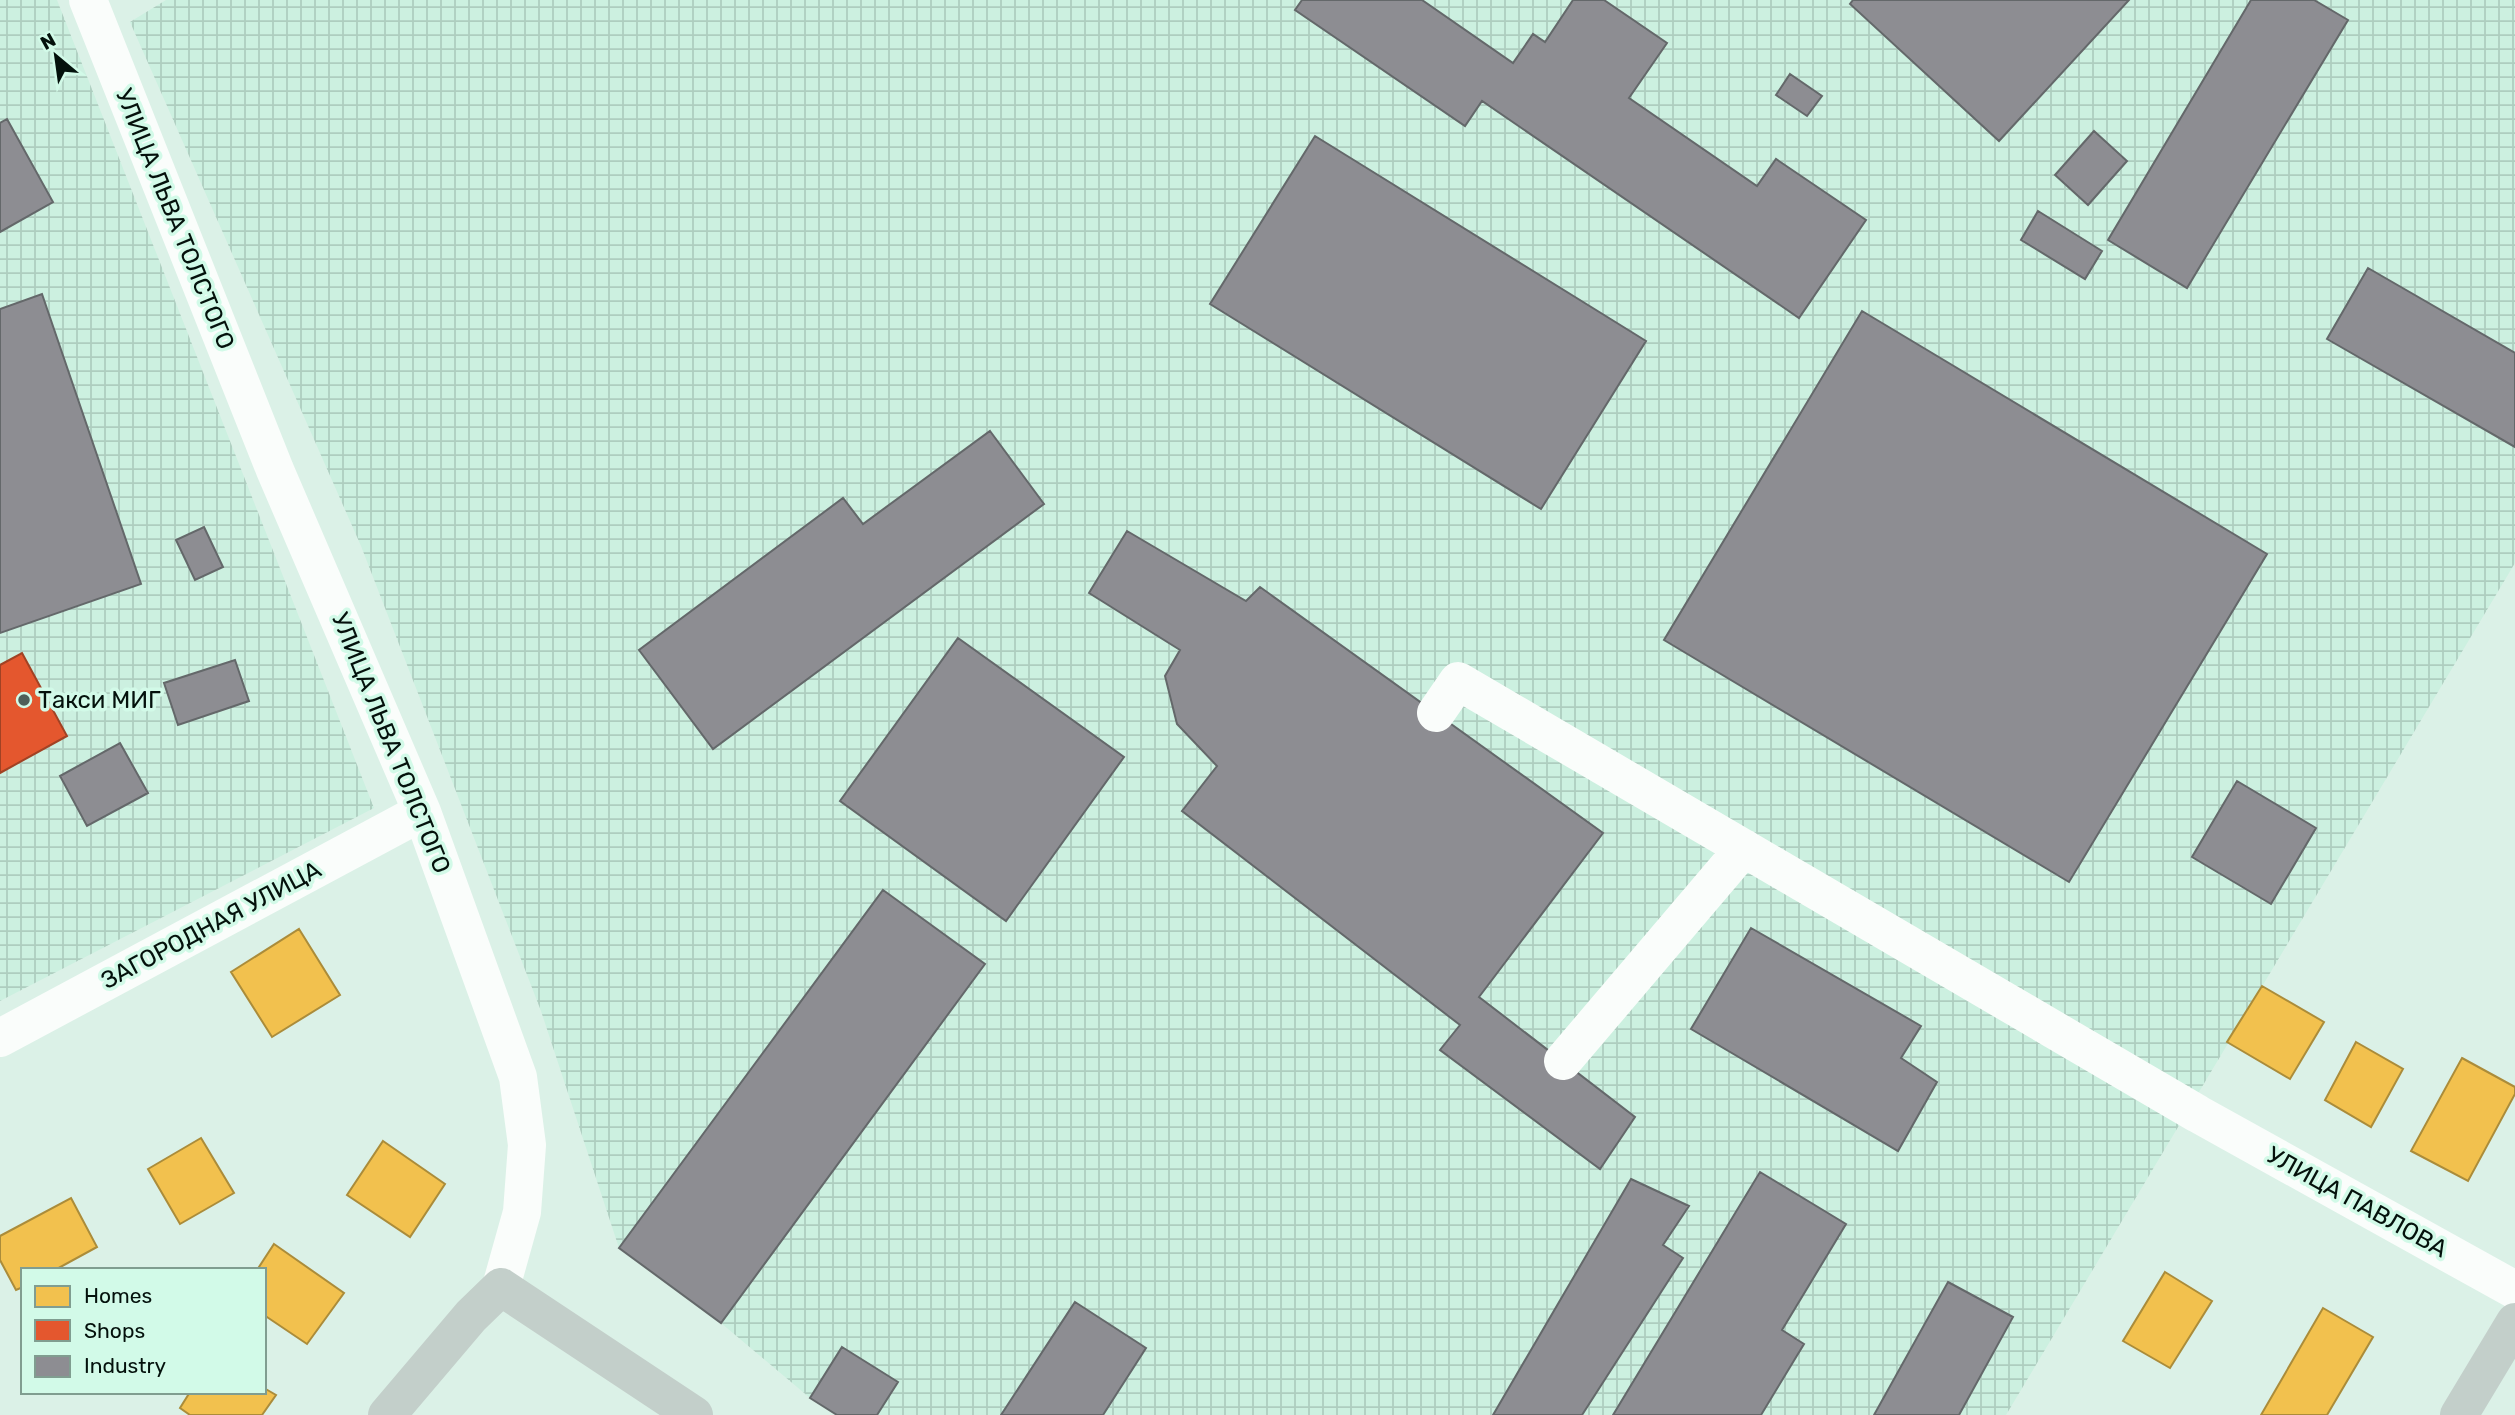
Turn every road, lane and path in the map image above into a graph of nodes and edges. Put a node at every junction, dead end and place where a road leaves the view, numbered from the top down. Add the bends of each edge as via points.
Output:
1 (88, 0) edge
2 (1436, 713) dead end
3 (422, 812) junction
4 (1744, 848) junction
5 (0, 1038) edge
6 (1563, 1061) dead end
7 (501, 1287) junction
8 (2515, 1290) edge
9 (2515, 1322) edge
10 (387, 1415) edge
11 (694, 1415) edge
12 (2459, 1415) edge

1 - 3 street, УЛИЦА ЛЬВА ТОЛСТОГО via 275,470
2 - 4 street, УЛИЦА ПАВЛОВА via 1458,681
3 - 5 street, ЗАГОРОДНАЯ УЛИЦА
3 - 7 street, УЛИЦА ЛЬВА ТОЛСТОГО via 518,1076 527,1145 522,1212
4 - 6 street
4 - 8 street, УЛИЦА ПАВЛОВА via 2198,1114
7 - 10 street
7 - 11 street
9 - 12 street

